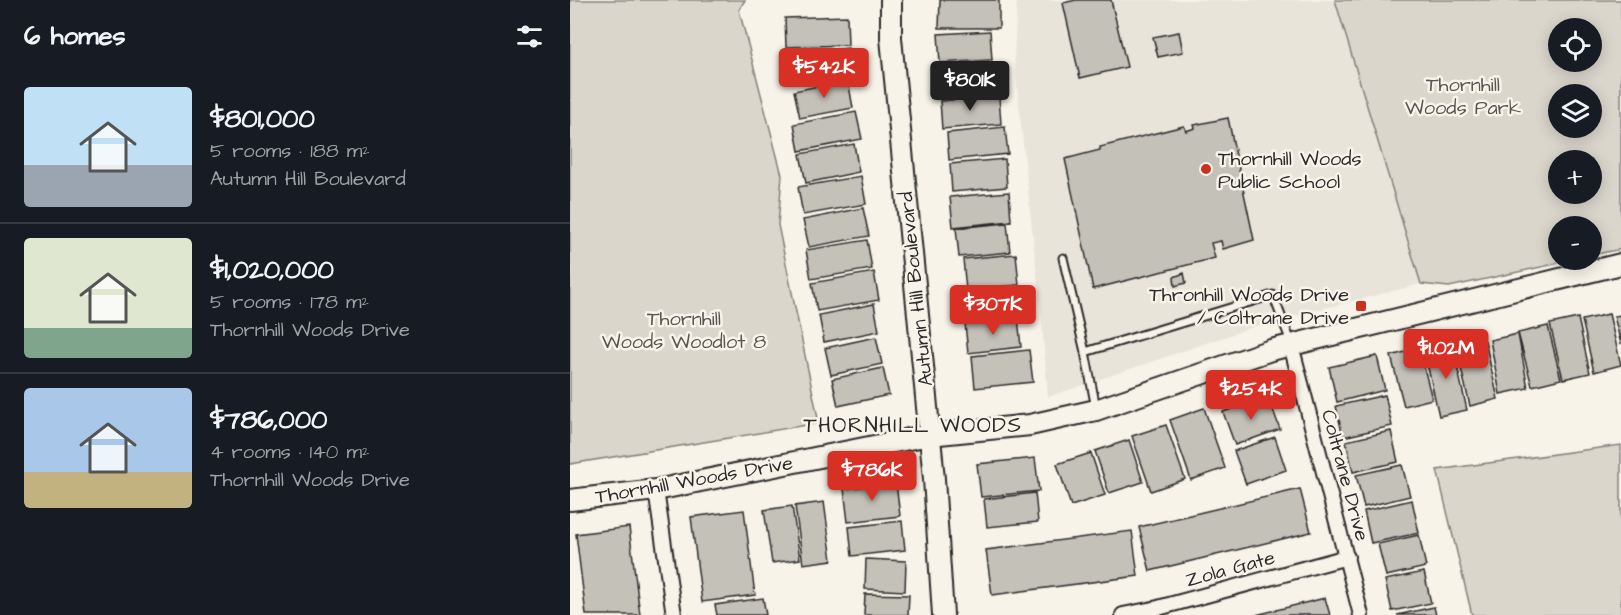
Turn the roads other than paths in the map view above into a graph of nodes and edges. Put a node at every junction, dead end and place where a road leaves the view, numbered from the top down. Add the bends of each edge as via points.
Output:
1 (891, 0) edge
2 (1063, 258) dead end
3 (1621, 264) edge
4 (1291, 345) junction
5 (1085, 352) junction
6 (1096, 410) junction
7 (929, 435) junction
8 (656, 490) junction
9 (570, 500) edge
10 (1347, 557) junction
11 (674, 615) edge
12 (943, 615) edge
13 (1123, 615) edge
14 (1361, 615) edge

1 - 7 street, Autumn Hill Boulevard via 891,38
2 - 5 lane
3 - 4 street, Thornhill Woods Drive
4 - 5 lane via 1273,295
4 - 6 street, Thornhill Woods Drive
4 - 10 street, Coltrane Drive
5 - 6 lane
6 - 7 street, Thornhill Woods Drive via 1030,425
7 - 8 street, Thornhill Woods Drive
7 - 12 street, Autumn Hill Boulevard
8 - 9 street, Thornhill Woods Drive
8 - 11 street
10 - 13 street, Zola Gate
10 - 14 street, Coltrane Drive

